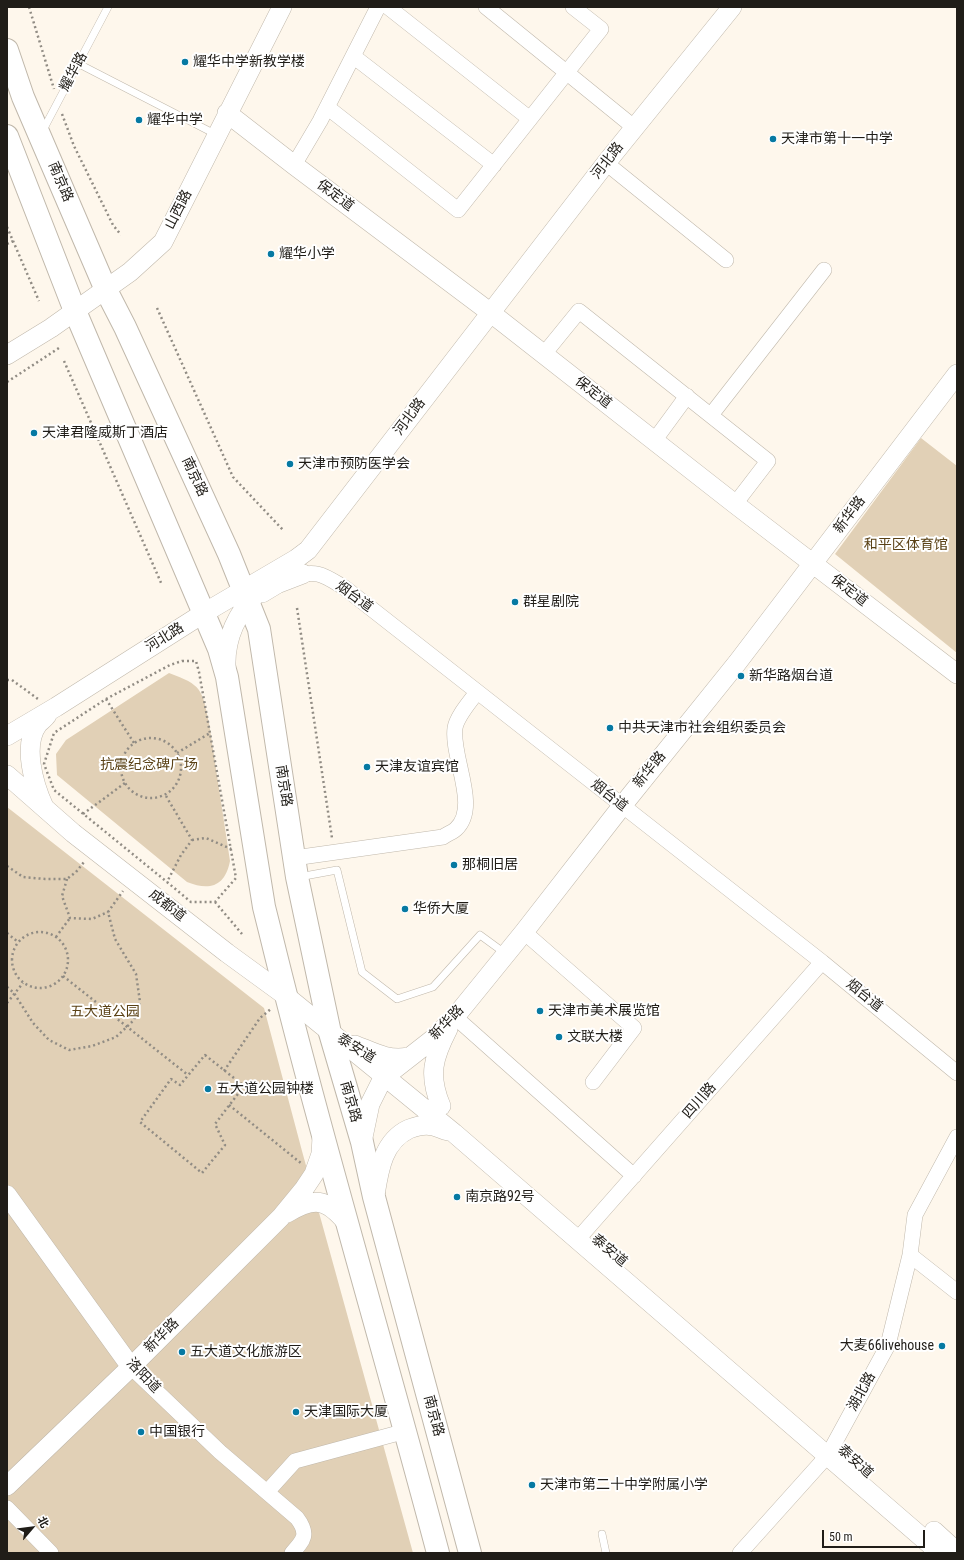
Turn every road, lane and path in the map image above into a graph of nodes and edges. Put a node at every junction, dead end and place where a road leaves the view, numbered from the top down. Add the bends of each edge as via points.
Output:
1 (29, 7) edge
2 (108, 7) edge
3 (282, 7) edge
4 (378, 7) edge
5 (388, 7) edge
6 (486, 7) edge
7 (573, 7) edge
8 (732, 7) edge
9 (7, 50) edge
10 (353, 56) junction
11 (79, 64) junction
12 (567, 73) junction
13 (58, 103) junction
14 (327, 106) junction
15 (227, 113) junction
16 (530, 120) junction
17 (635, 128) junction
18 (216, 135) junction
19 (7, 136) edge
20 (40, 136) junction
21 (606, 163) junction
22 (494, 165) junction
23 (294, 166) junction
24 (7, 227) edge
25 (121, 234) dead end
26 (13, 241) junction
27 (7, 244) edge
28 (726, 260) dead end
29 (824, 270) dead end
30 (106, 290) junction
31 (39, 301) dead end
32 (157, 308) dead end
33 (76, 311) junction
34 (491, 313) junction
35 (59, 348) dead end
36 (544, 354) junction
37 (7, 355) edge
38 (64, 361) dead end
39 (957, 374) edge
40 (7, 382) edge
41 (687, 396) junction
42 (711, 415) junction
43 (654, 441) junction
44 (735, 504) junction
45 (283, 530) dead end
46 (813, 564) junction
47 (299, 567) junction
48 (162, 585) dead end
49 (246, 597) junction
50 (297, 608) dead end
51 (204, 613) junction
52 (957, 674) edge
53 (227, 677) junction
54 (7, 680) edge
55 (476, 692) junction
56 (106, 699) junction
57 (50, 702) junction
58 (210, 733) junction
59 (7, 736) edge
60 (134, 743) junction
61 (177, 753) junction
62 (7, 775) edge
63 (124, 783) junction
64 (166, 796) junction
65 (622, 806) junction
66 (45, 810) junction
67 (83, 814) junction
68 (192, 840) junction
69 (94, 849) junction
70 (231, 849) junction
71 (334, 852) junction
72 (7, 866) edge
73 (295, 868) junction
74 (67, 879) junction
75 (132, 879) junction
76 (167, 882) junction
77 (215, 902) junction
78 (108, 912) junction
79 (70, 918) junction
80 (524, 932) junction
81 (7, 933) edge
82 (242, 934) dead end
83 (56, 937) junction
84 (18, 942) junction
85 (506, 954) junction
86 (822, 962) junction
87 (63, 976) junction
88 (23, 983) dead end
89 (7, 987) edge
90 (286, 996) junction
91 (7, 1003) edge
92 (455, 1017) junction
93 (128, 1027) junction
94 (330, 1033) junction
95 (408, 1057) junction
96 (224, 1070) junction
97 (957, 1073) edge
98 (389, 1074) junction
99 (188, 1075) junction
100 (593, 1082) dead end
101 (229, 1104) junction
102 (441, 1106) junction
103 (454, 1133) junction
104 (322, 1134) junction
105 (957, 1137) edge
106 (362, 1142) junction
107 (314, 1174) junction
108 (634, 1176) junction
109 (7, 1195) edge
110 (374, 1197) junction
111 (281, 1217) junction
112 (346, 1222) junction
113 (581, 1235) junction
114 (910, 1255) junction
115 (957, 1292) edge
116 (131, 1367) junction
117 (406, 1431) junction
118 (831, 1449) junction
119 (7, 1486) edge
120 (267, 1492) junction
121 (7, 1508) edge
122 (602, 1534) dead end
123 (957, 1552) edge
124 (50, 1553) edge
125 (292, 1553) edge
126 (438, 1553) edge
127 (470, 1553) edge
128 (606, 1553) edge
129 (740, 1553) edge
130 (940, 1553) edge

1 - 13 path
2 - 11 lane, 耀华路
3 - 15 street, 山西路
4 - 10 street
5 - 16 street
6 - 12 street
7 - 12 street via 601,29
8 - 17 street, 河北路
9 - 20 main road, 南京路
10 - 14 street
10 - 22 street
11 - 13 lane, 耀华路
11 - 18 lane
12 - 16 street
12 - 17 street
13 - 20 lane, 耀华路
13 - 25 path via 74,146 113,224
14 - 22 street via 458,210
14 - 23 street
15 - 18 street, 山西路
15 - 23 street, 保定道
16 - 22 street
17 - 21 street, 河北路
18 - 30 street, 山西路 via 163,242 141,264
19 - 33 main road
20 - 30 main road, 南京路
21 - 28 street
21 - 34 street, 河北路
23 - 34 street, 保定道
24 - 26 path
26 - 27 path
26 - 31 path
29 - 42 street
30 - 33 street, 山西路
30 - 49 main road, 南京路 via 229,554
32 - 45 path via 233,477
33 - 37 street, 山西路
33 - 51 main road
34 - 36 street, 保定道
34 - 47 street, 河北路 via 315,542
35 - 40 path
36 - 41 street via 579,311
36 - 43 street, 保定道
38 - 48 path
39 - 46 street, 新华路
41 - 42 street
41 - 43 street
42 - 44 street via 768,461
43 - 44 street, 保定道
44 - 46 street, 保定道
46 - 52 street, 保定道
46 - 65 street, 新华路
47 - 49 street, 河北路
47 - 49 street
47 - 55 street, 烟台道 via 321,574 345,588
49 - 51 street, 河北路
49 - 53 street via 231,633 226,655
49 - 73 main road, 南京路 via 259,629
50 - 71 path
51 - 53 main road
51 - 57 street, 河北路
53 - 90 main road via 264,907
54 - 57 path via 12,680 37,700
55 - 65 street, 烟台道
55 - 71 street via 455,727 466,800 464,817 457,829 443,837
56 - 58 path via 170,665 182,661 196,661
56 - 60 path
56 - 67 path via 54,733 44,764 54,790
57 - 59 street, 河北路
57 - 66 street via 33,734 31,745 33,777
58 - 61 path
58 - 70 path
60 - 61 path via 150,738 159,739 168,743
60 - 63 path via 125,752 121,761
61 - 64 path via 182,770 174,789
62 - 66 street, 成都道
63 - 64 path via 128,789 145,799
63 - 67 path
64 - 68 path
65 - 80 street, 新华路
65 - 86 street, 烟台道
66 - 69 street, 成都道
67 - 76 path
68 - 70 path via 206,838
68 - 76 path
69 - 74 path via 76,872
69 - 75 street, 成都道
70 - 77 path via 236,878
71 - 73 street
72 - 74 path via 23,877
73 - 85 lane via 337,870 362,972 397,999 433,987 480,935
73 - 94 main road, 南京路
74 - 79 path via 62,896
75 - 78 path
75 - 90 street, 成都道
76 - 77 path via 191,902
77 - 82 path
78 - 79 path via 92,919
78 - 93 path via 115,939 136,974 140,1002 134,1020
79 - 83 path
80 - 85 street, 新华路
80 - 100 street via 634,1028
81 - 84 path
83 - 84 path via 33,932
83 - 87 path via 68,955 68,965
84 - 87 path via 11,959 12,968 22,982 31,987 41,988 50,986
85 - 92 street, 新华路
86 - 97 street, 烟台道
86 - 108 street, 四川路
87 - 93 path
88 - 91 path
89 - 93 path via 14,993 33,1024 50,1040 69,1050 92,1046 116,1037
90 - 94 street, 成都道
90 - 96 path via 260,1018
90 - 104 main road
92 - 95 street, 新华路 via 433,1039
92 - 102 street via 442,1040 434,1067 435,1092
92 - 108 street
93 - 99 path
94 - 95 street via 388,1058
94 - 98 street, 泰安道
94 - 106 main road, 南京路
95 - 98 street, 新华路
96 - 99 path via 205,1055
96 - 101 path via 244,1086
98 - 102 street, 泰安道
98 - 103 street, 泰安道
98 - 106 street, 新华路 via 376,1090 370,1104
99 - 101 path via 180,1085 171,1079 140,1122 202,1173 225,1145 215,1124
101 - 107 path
102 - 113 street, 泰安道
103 - 110 street via 421,1125 402,1132 388,1147 383,1158
103 - 113 street, 泰安道
104 - 107 street, 新华路 via 321,1154
104 - 112 main road
105 - 114 street, 湖北路 via 915,1215
106 - 110 main road, 南京路
107 - 111 street, 新华路
108 - 113 street, 四川路
109 - 116 street, 洛阳道
110 - 127 main road, 南京路
111 - 112 street, 新华路 via 299,1206 318,1201 333,1208
111 - 116 street, 新华路
112 - 117 main road
113 - 118 street, 泰安道
114 - 115 street
114 - 118 street, 湖北路 via 888,1345
116 - 119 street, 新华路
116 - 120 street, 洛阳道 via 220,1452
117 - 120 street via 295,1461
117 - 126 main road
118 - 123 street, 泰安道
118 - 129 street, 湖北路
118 - 130 street, 泰安道
120 - 125 street, 洛阳道 via 302,1525 303,1540
121 - 124 street
122 - 128 lane

